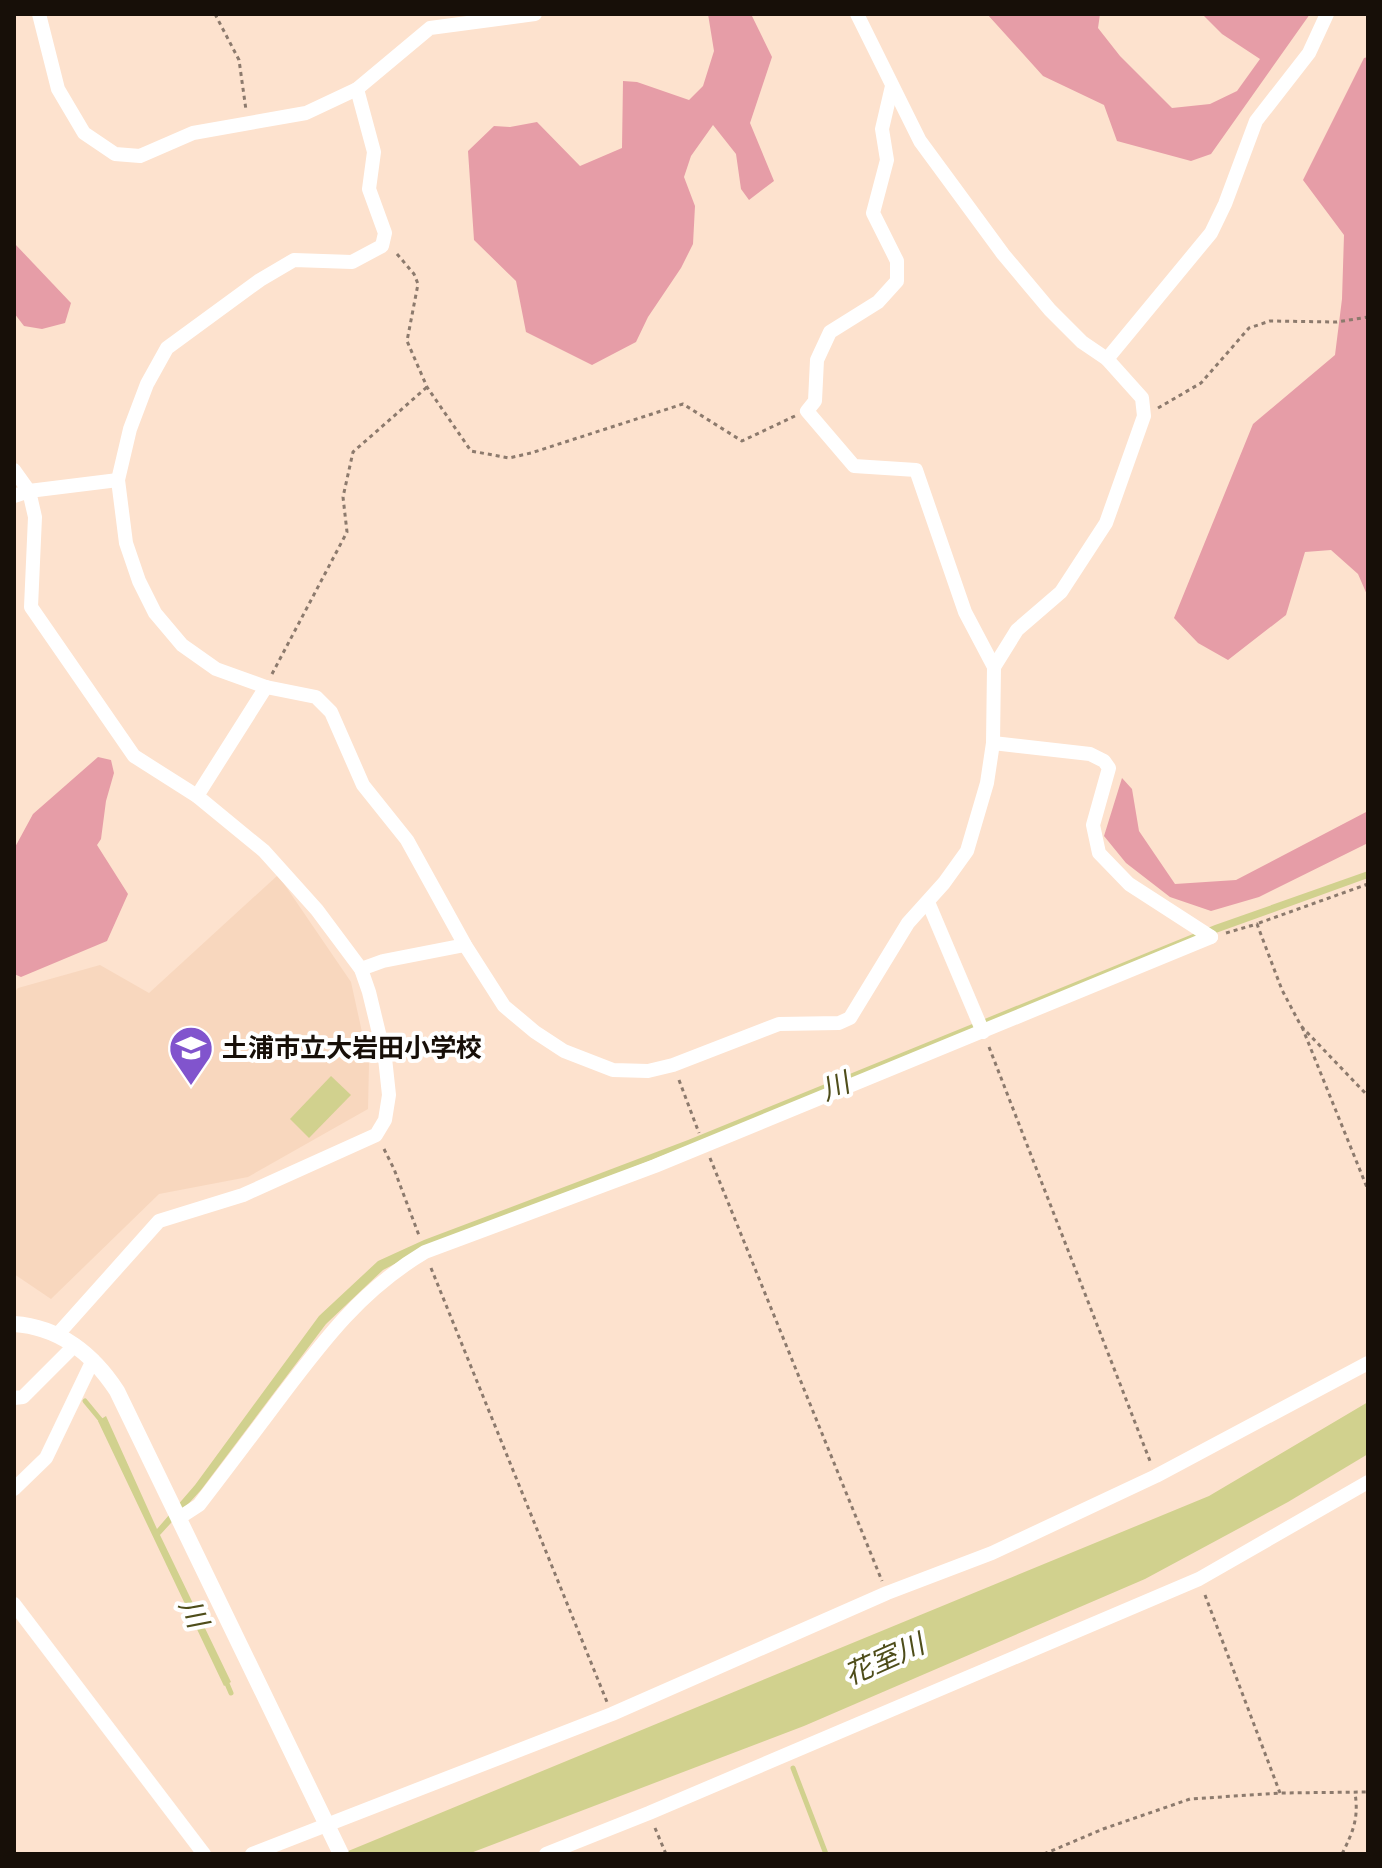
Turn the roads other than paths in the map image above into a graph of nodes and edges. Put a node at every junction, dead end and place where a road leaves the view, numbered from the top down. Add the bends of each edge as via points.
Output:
1 (39, 14) edge
2 (535, 14) edge
3 (857, 14) edge
4 (1327, 14) edge
5 (428, 21) edge
6 (892, 86) junction
7 (357, 89) junction
8 (1107, 359) junction
9 (14, 470) edge
10 (118, 480) junction
11 (29, 491) junction
12 (14, 496) edge
13 (994, 667) junction
14 (266, 687) junction
15 (993, 743) junction
16 (197, 796) junction
17 (928, 902) junction
18 (465, 945) junction
19 (361, 969) junction
20 (983, 1032) junction
21 (14, 1324) edge
22 (58, 1334) junction
23 (75, 1345) junction
24 (93, 1360) junction
25 (1368, 1363) edge
26 (14, 1398) edge
27 (1368, 1482) edge
28 (14, 1489) edge
29 (179, 1518) junction
30 (14, 1604) edge
31 (328, 1827) junction
32 (204, 1854) edge
33 (252, 1854) edge
34 (341, 1854) edge
35 (546, 1854) edge

1 - 7 street via 58,89 84,133 115,154 140,156 193,133 306,113
2 - 5 street
3 - 6 street
4 - 8 street via 1309,53 1256,121 1211,233
5 - 7 street
6 - 8 street via 920,141 1003,254 1050,310
6 - 13 street via 882,129 887,160 873,213 897,261 897,281 878,302 830,332 817,360 815,401 807,411 854,466 916,470 965,612
7 - 10 street via 374,152 369,189 385,233 382,246 352,262 294,260 167,348 130,429
8 - 13 street via 1142,398 1144,416 1106,523 1061,592 1017,630
9 - 11 street
10 - 11 street
10 - 14 street via 126,543 155,613 182,645 216,669
11 - 12 street
11 - 16 street via 35,517 31,607 134,756
13 - 15 street
14 - 16 street
14 - 18 street via 316,697 331,712 363,785 407,840
15 - 17 street via 967,851
15 - 20 street via 1090,754 1104,761 1109,768 1093,825 1099,853 1129,884 1211,937
16 - 19 street via 264,851
17 - 18 street via 908,923 850,1018 839,1023 779,1024 648,1071 613,1070 564,1051 535,1032 504,1006
17 - 20 street
18 - 19 street
19 - 22 street via 385,1058 389,1095 376,1135 243,1195 159,1221
20 - 29 street via 425,1252 352,1308 199,1505
21 - 22 street
22 - 23 street
23 - 24 street
23 - 26 street via 23,1397
24 - 28 street via 46,1458
24 - 29 street via 117,1391
25 - 31 street via 1156,1476 992,1553
27 - 35 street via 1199,1579
29 - 31 street
30 - 32 street
31 - 33 street
31 - 34 street

